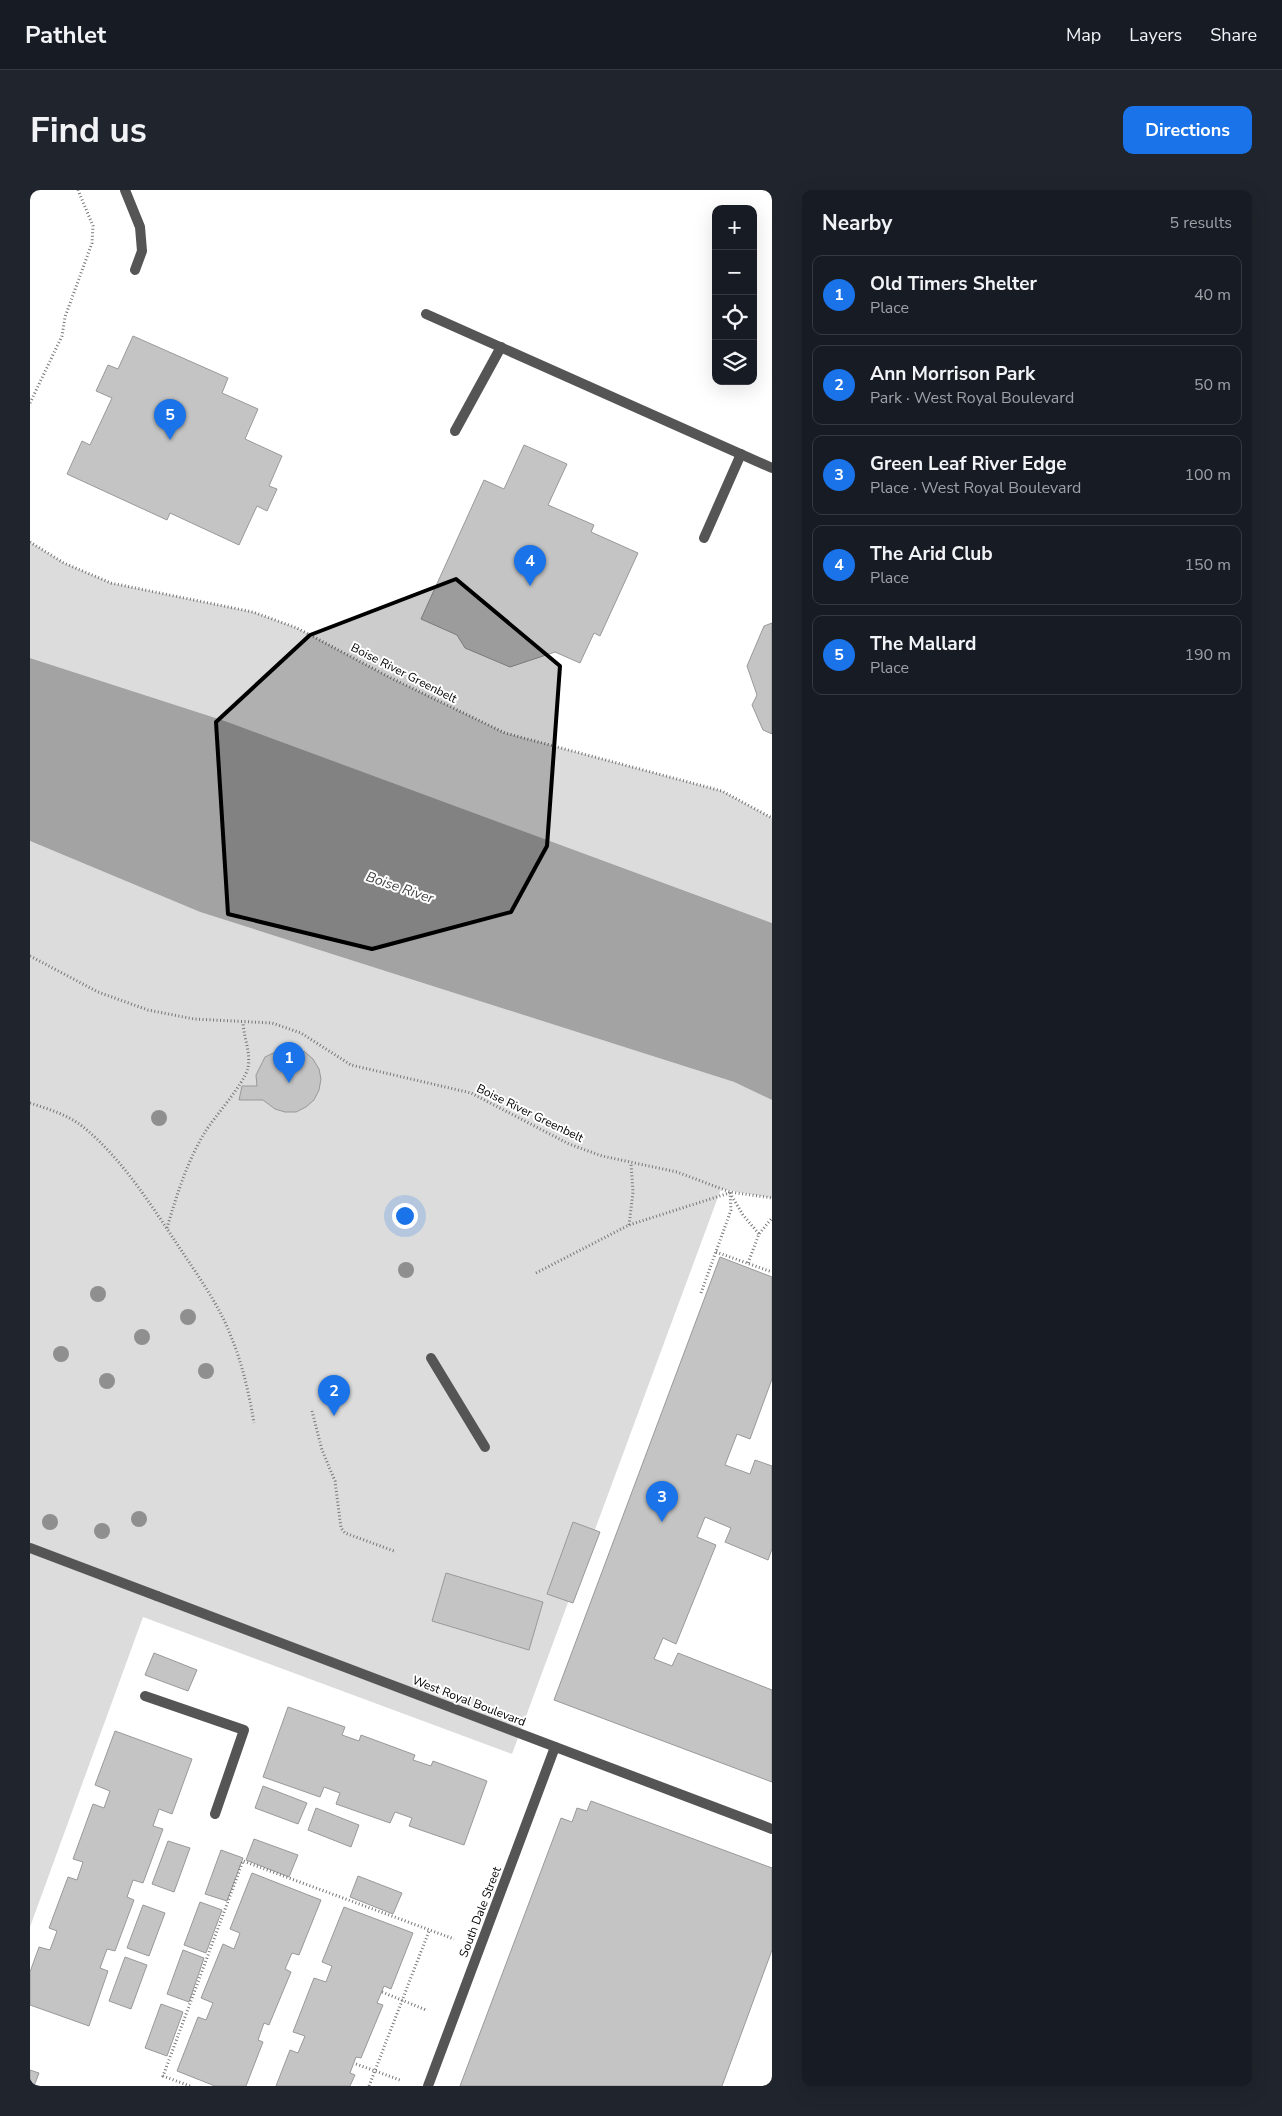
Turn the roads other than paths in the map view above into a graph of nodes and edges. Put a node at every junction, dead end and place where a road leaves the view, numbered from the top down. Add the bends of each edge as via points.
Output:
1 (125, 190) edge
2 (135, 270) dead end
3 (426, 314) dead end
4 (501, 347) junction
5 (455, 431) dead end
6 (741, 454) junction
7 (772, 468) edge
8 (704, 538) dead end
9 (431, 1358) dead end
10 (485, 1447) dead end
11 (30, 1548) edge
12 (145, 1696) dead end
13 (555, 1747) junction
14 (216, 1814) dead end
15 (772, 1829) edge
16 (428, 2086) edge

1 - 2 street via 140,227 142,251
3 - 4 street
4 - 5 street
4 - 6 street
6 - 7 street
6 - 8 street
9 - 10 street
11 - 13 street, West Royal Boulevard
12 - 14 street via 244,1730
13 - 15 street, West Royal Boulevard
13 - 16 street, South Dale Street

